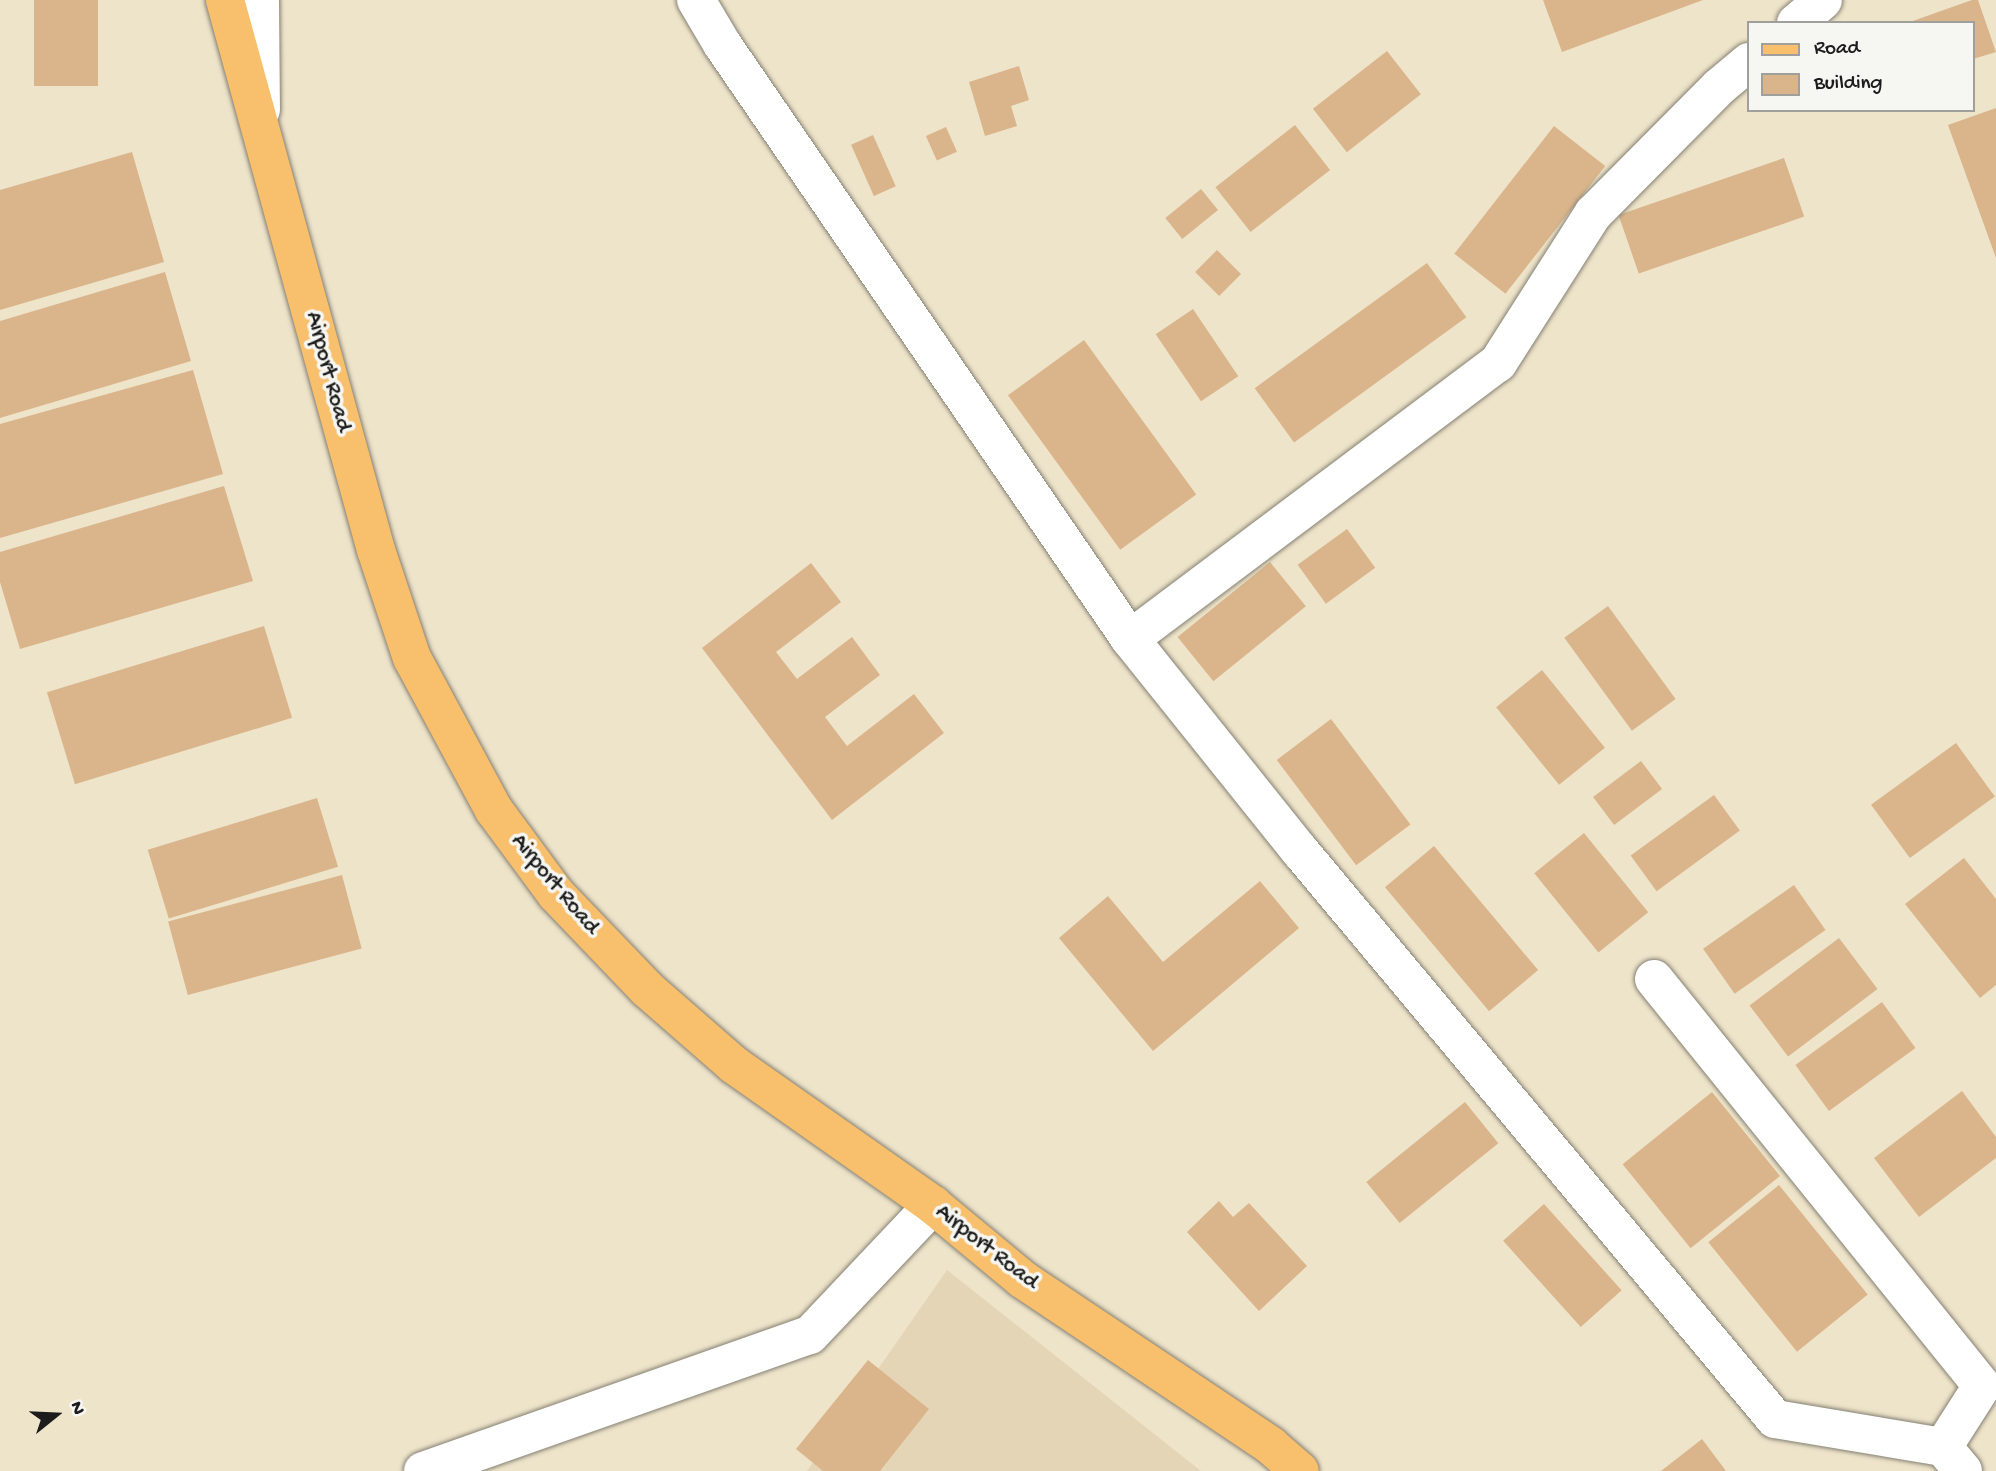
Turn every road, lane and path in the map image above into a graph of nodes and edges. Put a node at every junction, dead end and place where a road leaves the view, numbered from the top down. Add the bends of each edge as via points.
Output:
1 (225, 0) edge
2 (260, 0) edge
3 (696, 0) edge
4 (1823, 0) edge
5 (1798, 21) edge
6 (1748, 63) edge
7 (261, 133) junction
8 (1130, 639) junction
9 (1654, 979) dead end
10 (933, 1205) junction
11 (1991, 1381) edge
12 (1953, 1459) edge
13 (423, 1471) edge
14 (1300, 1471) edge

1 - 7 main road, Airport Road
2 - 7 street
3 - 8 street
4 - 5 street
6 - 8 street via 1593,214 1498,363
7 - 10 main road, Airport Road via 376,550 412,658 494,810 556,894 646,989 734,1065
8 - 12 street via 1300,851 1775,1419
9 - 11 street
10 - 13 street via 810,1335
10 - 14 main road, Airport Road via 1022,1279 1271,1446
11 - 12 street

